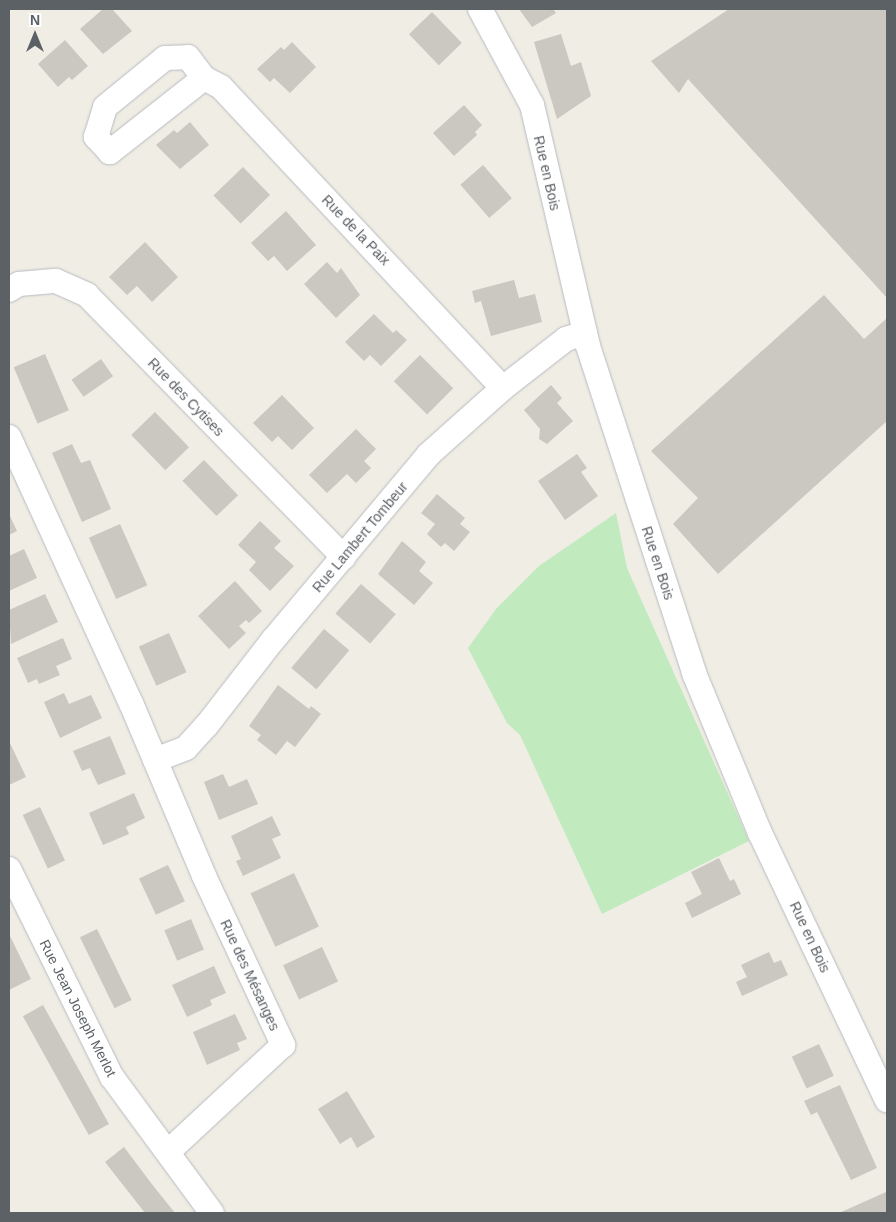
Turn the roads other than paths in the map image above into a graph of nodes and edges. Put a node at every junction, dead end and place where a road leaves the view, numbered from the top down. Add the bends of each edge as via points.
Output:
1 (480, 9) edge
2 (204, 78) dead end
3 (9, 290) edge
4 (585, 333) junction
5 (504, 388) junction
6 (9, 437) edge
7 (344, 557) junction
8 (155, 760) junction
9 (9, 869) edge
10 (887, 1100) edge
11 (168, 1152) junction
12 (212, 1213) edge

1 - 4 street, Rue en Bois via 532,105
2 - 5 street, Rue de la Paix via 221,87
3 - 7 street, Rue des Cytises via 19,284 56,282 87,295
4 - 5 street, Rue Lambert Tombeur via 566,339
4 - 10 street, Rue en Bois via 694,673 760,833
5 - 7 street, Rue Lambert Tombeur via 428,455
6 - 8 street
7 - 8 street, Rue Lambert Tombeur via 186,748
8 - 11 street, Rue des Mésanges via 204,876 284,1045
9 - 11 street, Rue Jean Joseph Merlot via 112,1077
11 - 12 street, Rue Jean Joseph Merlot

